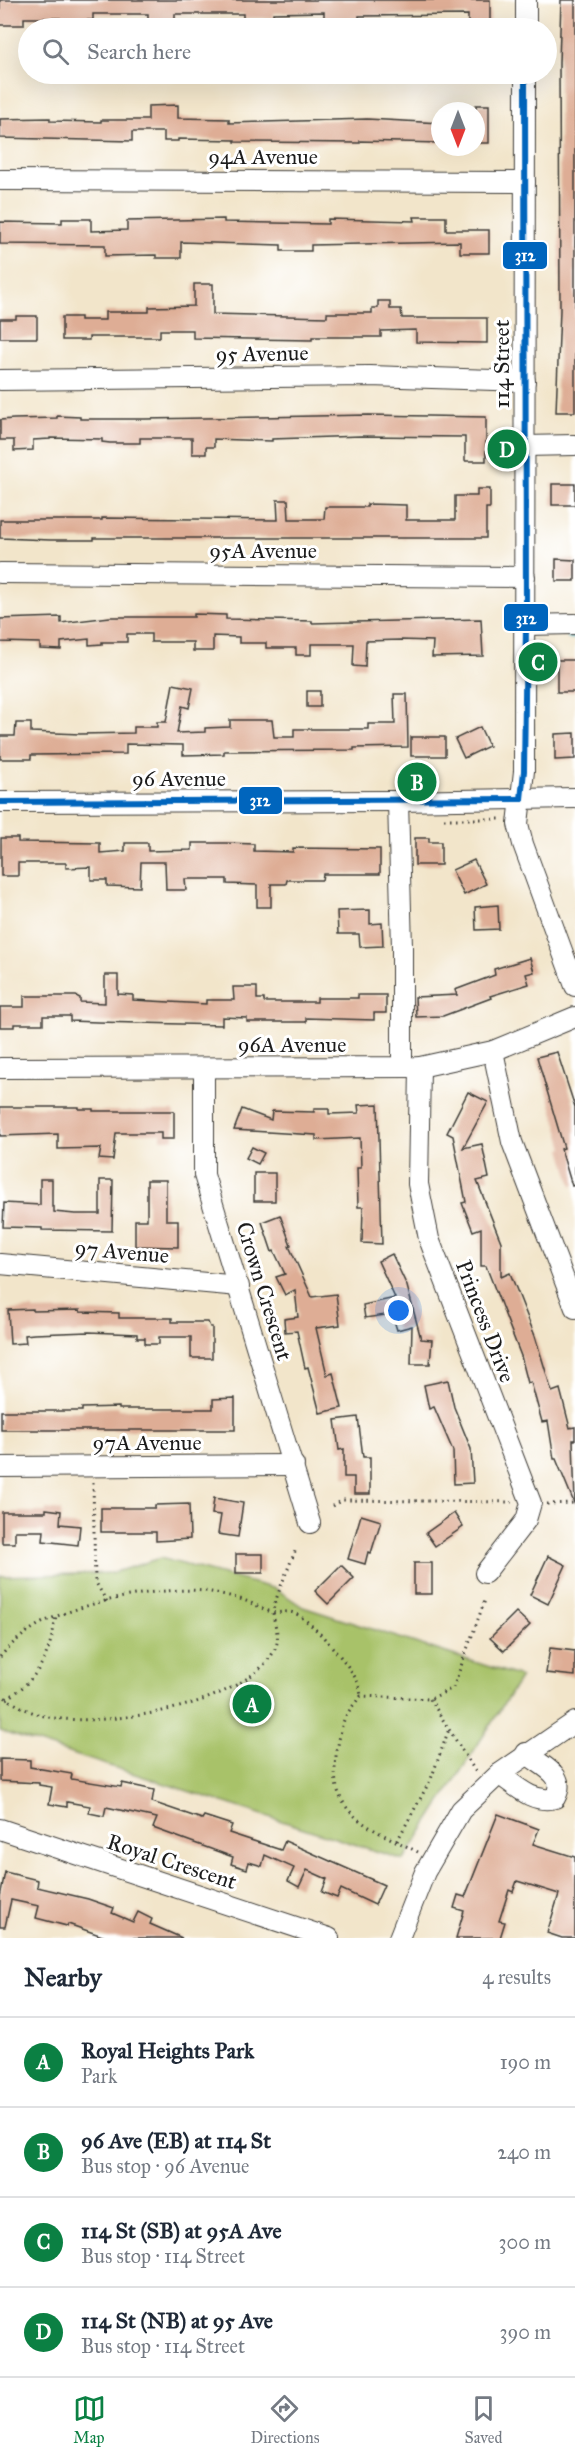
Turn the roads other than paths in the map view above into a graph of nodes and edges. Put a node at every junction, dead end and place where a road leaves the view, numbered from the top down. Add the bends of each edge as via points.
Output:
1 (526, 0) edge
2 (526, 18) edge
3 (525, 84) edge
4 (0, 180) edge
5 (525, 182) junction
6 (0, 380) edge
7 (525, 381) junction
8 (575, 445) edge
9 (524, 446) junction
10 (0, 573) edge
11 (525, 577) junction
12 (575, 624) edge
13 (525, 625) junction
14 (575, 798) edge
15 (398, 801) junction
16 (0, 802) edge
17 (520, 808) junction
18 (575, 986) edge
19 (575, 1017) edge
20 (493, 1051) junction
21 (411, 1067) junction
22 (0, 1068) edge
23 (204, 1069) junction
24 (0, 1264) edge
25 (239, 1286) junction
26 (575, 1308) edge
27 (294, 1465) junction
28 (0, 1467) edge
29 (310, 1522) dead end
30 (484, 1573) dead end
31 (575, 1722) edge
32 (526, 1753) junction
33 (499, 1774) junction
34 (0, 1829) edge
35 (328, 1938) edge
36 (399, 1938) edge

1 - 2 street
3 - 5 street, 114 Street
4 - 5 street, 94A Avenue
5 - 7 street, 114 Street
6 - 7 street, 95 Avenue via 370,376
7 - 9 street, 114 Street
8 - 9 street
9 - 11 street, 114 Street
10 - 11 street, 95A Avenue
11 - 13 street, 114 Street
12 - 13 street
13 - 17 street, 114 Street
14 - 17 street, 96 Avenue
15 - 16 street, 96 Avenue
15 - 17 street, 96 Avenue
15 - 21 street via 402,948
17 - 18 street, 114 Street via 523,844
19 - 20 street, 96A Avenue
20 - 21 street, 96A Avenue
20 - 26 street via 512,1142
21 - 23 street, 96A Avenue
21 - 30 street, Princess Drive via 418,1184 429,1239 531,1503 525,1520
22 - 23 street, 96A Avenue
23 - 25 street, Crown Crescent via 204,1174
24 - 25 street, 97 Avenue
25 - 27 street, Crown Crescent
27 - 28 street, 97A Avenue
27 - 29 street, Crown Crescent
31 - 32 street
32 - 33 street
32 - 33 street via 559,1781 555,1798 533,1798
33 - 36 street via 461,1810 432,1858
34 - 35 street, Royal Crescent

